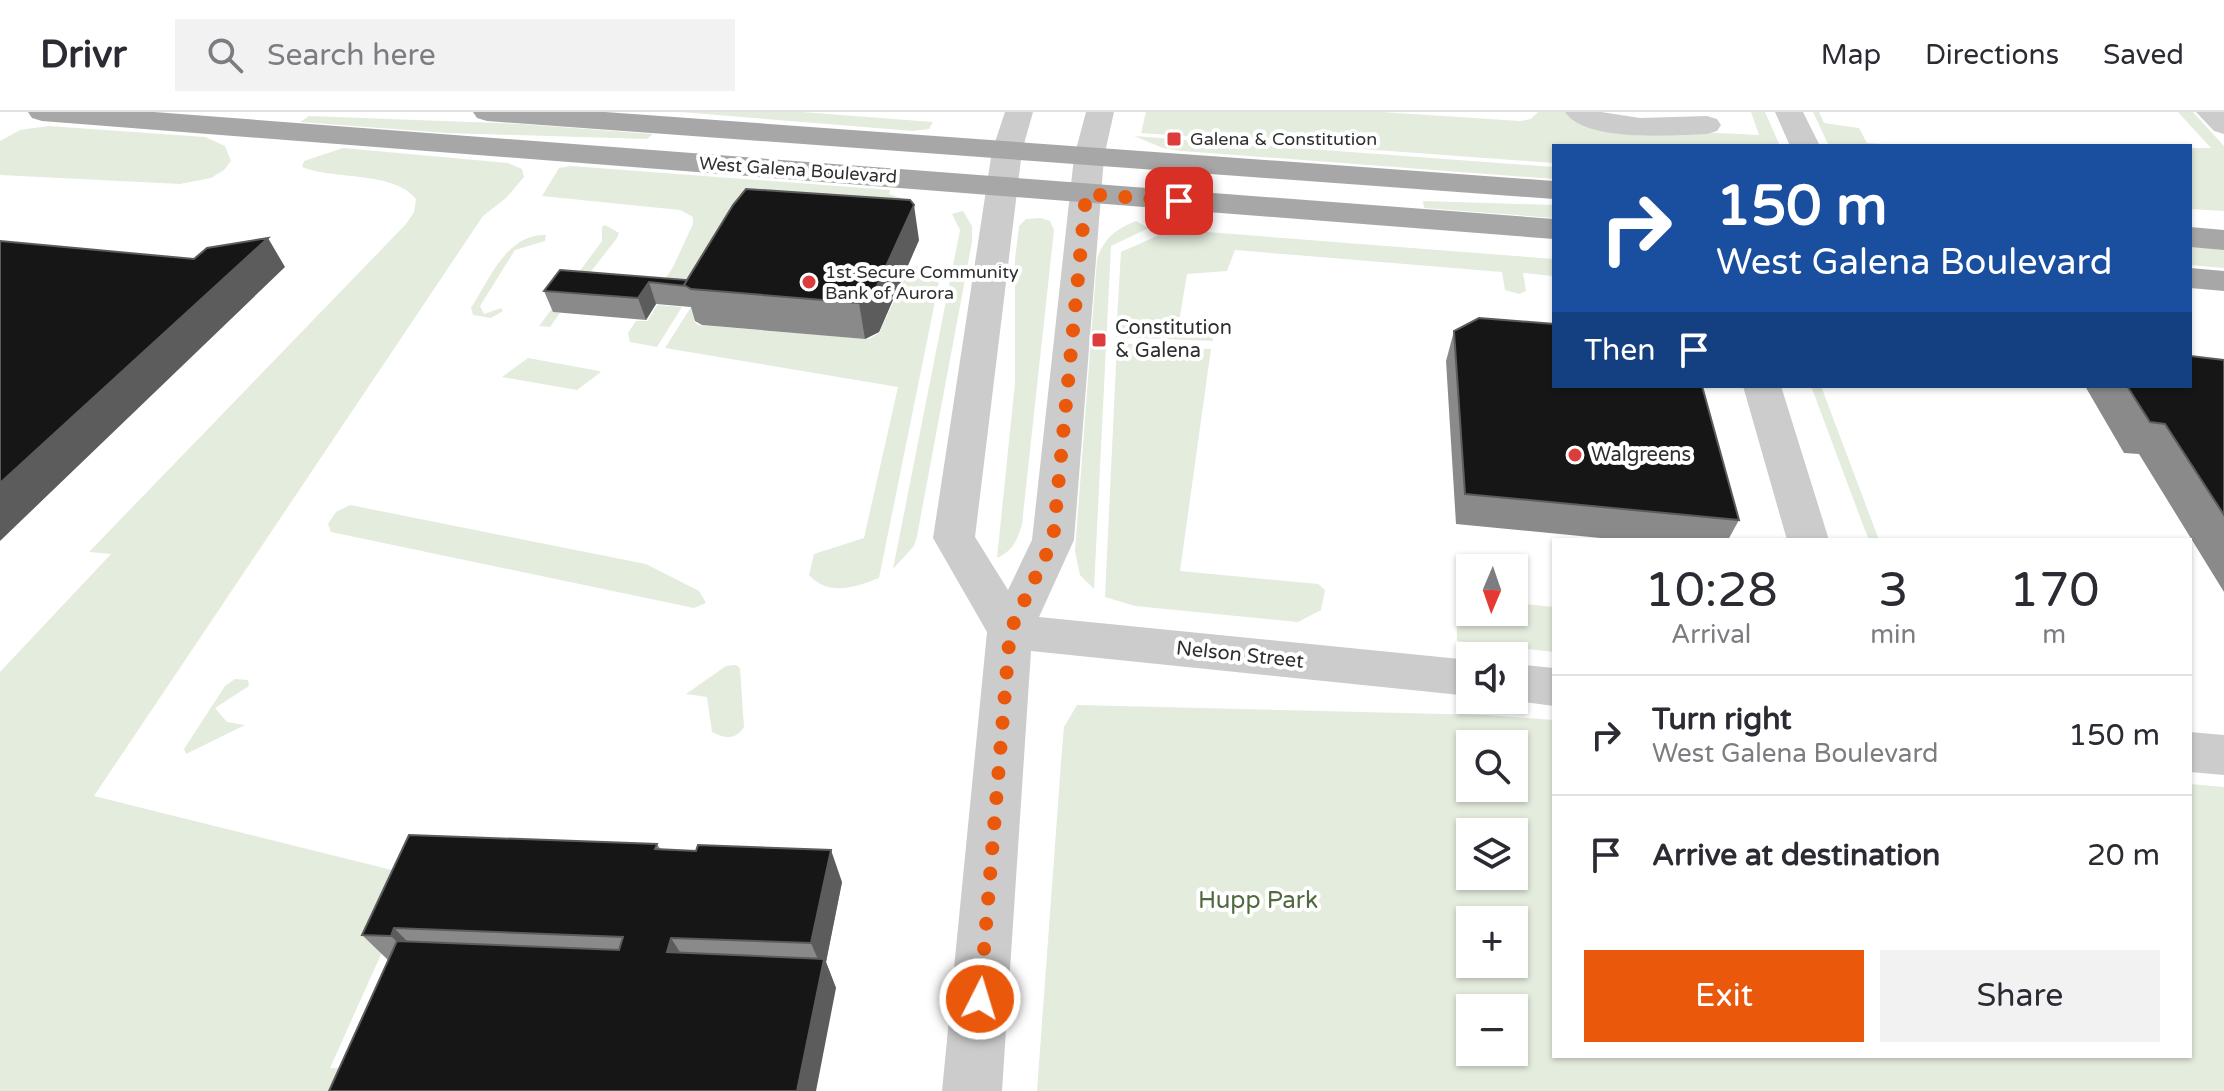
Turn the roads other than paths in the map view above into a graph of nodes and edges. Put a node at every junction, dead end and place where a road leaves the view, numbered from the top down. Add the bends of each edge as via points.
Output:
1 (42, 112) edge
2 (487, 112) edge
3 (1019, 112) edge
4 (1100, 112) edge
5 (1579, 112) edge
6 (1789, 112) edge
7 (2210, 112) edge
8 (540, 114) edge
9 (659, 119) edge
10 (1707, 125) dead end
11 (2224, 125) edge
12 (1804, 144) edge
13 (1004, 168) junction
14 (1087, 175) junction
15 (1552, 190) edge
16 (1552, 229) edge
17 (2192, 237) edge
18 (2224, 240) edge
19 (2192, 278) edge
20 (2224, 281) edge
21 (1763, 388) edge
22 (1807, 538) edge
23 (1010, 631) junction
24 (1456, 677) edge
25 (1528, 684) edge
26 (1552, 687) edge
27 (2192, 752) edge
28 (2224, 755) edge
29 (972, 1091) edge

1 - 13 main road, West Galena Boulevard
2 - 8 main road, West Galena Boulevard
3 - 13 street
4 - 14 street
5 - 10 street via 1611,122
6 - 12 street
7 - 11 street
8 - 9 main road, West Galena Boulevard
9 - 13 main road, West Galena Boulevard
13 - 14 main road, West Galena Boulevard
13 - 23 street via 954,538
14 - 15 main road, West Galena Boulevard
14 - 16 main road, West Galena Boulevard
14 - 23 street via 1053,540
17 - 18 main road
19 - 20 main road
21 - 22 street
23 - 24 street, Nelson Street
23 - 29 street
25 - 26 street
27 - 28 street

